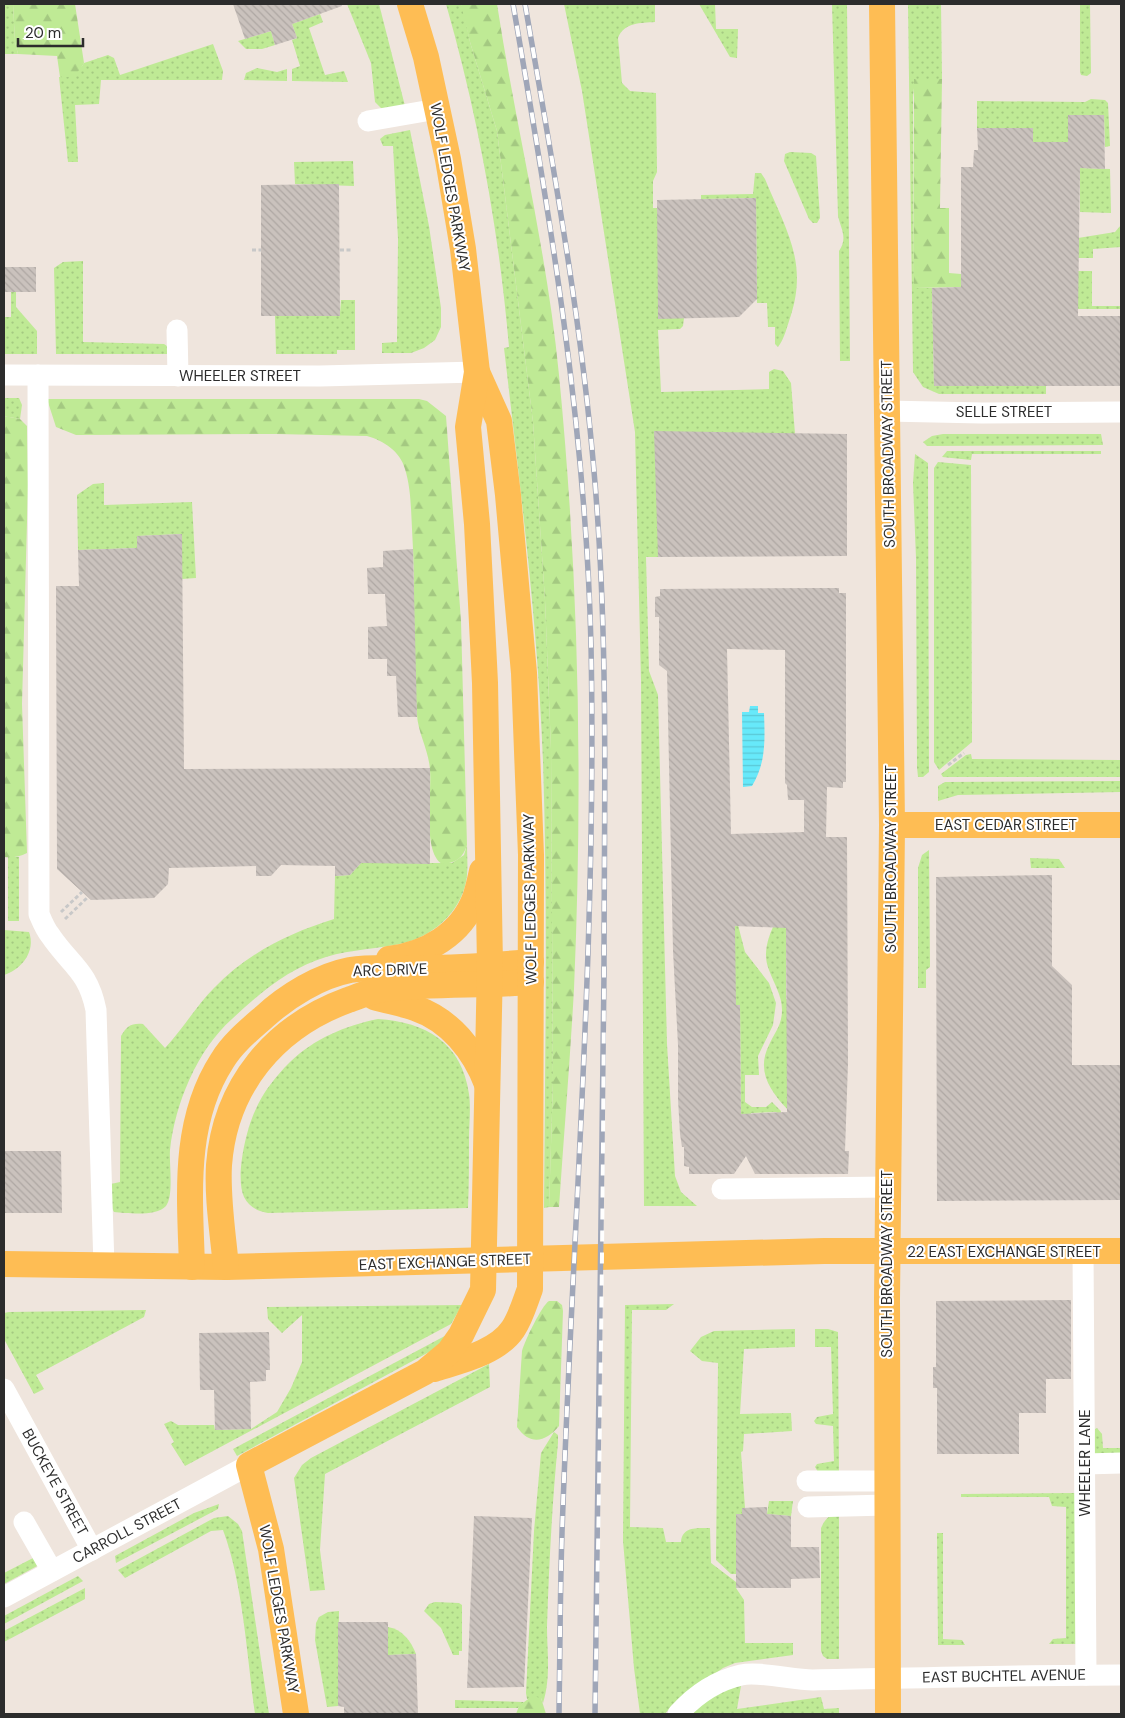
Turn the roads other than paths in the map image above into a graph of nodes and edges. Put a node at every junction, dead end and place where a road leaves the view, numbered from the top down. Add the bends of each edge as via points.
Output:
1 (410, 4) edge
2 (882, 4) edge
3 (437, 109) junction
4 (368, 120) dead end
5 (177, 330) dead end
6 (477, 372) junction
7 (4, 375) edge
8 (38, 376) junction
9 (178, 376) junction
10 (886, 411) junction
11 (1121, 412) edge
12 (892, 825) junction
13 (1121, 825) edge
14 (488, 843) junction
15 (348, 971) junction
16 (531, 972) junction
17 (490, 976) junction
18 (366, 994) junction
19 (487, 1085) junction
20 (888, 1187) junction
21 (722, 1189) dead end
22 (1121, 1251) edge
23 (887, 1252) junction
24 (1083, 1252) junction
25 (4, 1264) edge
26 (104, 1266) junction
27 (192, 1267) junction
28 (226, 1267) junction
29 (425, 1372) junction
30 (4, 1389) edge
31 (1121, 1463) edge
32 (1085, 1464) junction
33 (249, 1465) junction
34 (807, 1481) dead end
35 (887, 1493) junction
36 (808, 1507) dead end
37 (24, 1522) dead end
38 (92, 1550) junction
39 (52, 1571) junction
40 (4, 1597) edge
41 (1086, 1675) junction
42 (1121, 1675) edge
43 (888, 1677) junction
44 (296, 1714) edge
45 (678, 1714) edge
46 (888, 1714) edge

1 - 3 main road, WOLF LEDGES PARKWAY
2 - 10 main road, SOUTH BROADWAY STREET
3 - 4 street
3 - 6 main road, WOLF LEDGES PARKWAY via 463,249
5 - 9 street
6 - 9 street, WHEELER STREET
6 - 14 main road, WOLF LEDGES PARKWAY via 468,427 477,524 485,683
6 - 16 main road, WOLF LEDGES PARKWAY via 499,421 508,495 524,673 531,855
7 - 8 street, WHEELER STREET
8 - 9 street, WHEELER STREET
8 - 26 street via 38,914 50,935 78,967 92,992 96,1010
10 - 11 street, SELLE STREET
10 - 12 main road, SOUTH BROADWAY STREET
12 - 13 main road, EAST CEDAR STREET
12 - 20 main road, SOUTH BROADWAY STREET
14 - 15 main road via 475,899 459,924 442,940 406,956
14 - 17 main road, WOLF LEDGES PARKWAY
15 - 17 main road, ARC DRIVE via 364,968 452,968
15 - 27 main road, ARC DRIVE via 324,978 278,1004 241,1038 219,1066 204,1098 192,1144
16 - 17 main road, ARC DRIVE
16 - 29 main road, WOLF LEDGES PARKWAY via 530,1289 514,1328 494,1346
17 - 18 main road, ARC DRIVE via 383,989
17 - 19 main road, WOLF LEDGES PARKWAY
18 - 19 main road via 414,1008 452,1028
18 - 28 main road, ARC DRIVE via 309,1017 264,1054 250,1071 237,1096 228,1116 219,1167
19 - 29 main road, WOLF LEDGES PARKWAY via 483,1290 449,1352
20 - 21 street
20 - 23 main road, SOUTH BROADWAY STREET
22 - 24 main road, 22 EAST EXCHANGE STREET
23 - 24 main road, 22 EAST EXCHANGE STREET
23 - 28 main road, EAST EXCHANGE STREET
23 - 35 main road, SOUTH BROADWAY STREET
24 - 32 street, WHEELER LANE
25 - 26 main road, EAST EXCHANGE STREET
26 - 27 main road, EAST EXCHANGE STREET
27 - 28 main road, EAST EXCHANGE STREET
29 - 33 main road, WOLF LEDGES PARKWAY
30 - 38 street, BUCKEYE STREET
31 - 32 street
32 - 41 street, WHEELER LANE
33 - 38 street, CARROLL STREET
33 - 44 main road, WOLF LEDGES PARKWAY via 271,1549
34 - 35 street
35 - 36 street
35 - 43 main road, SOUTH BROADWAY STREET
37 - 39 street
38 - 39 street, CARROLL STREET
39 - 40 street, CARROLL STREET
41 - 42 street, EAST BUCHTEL AVENUE
41 - 43 street, EAST BUCHTEL AVENUE
43 - 45 street, EAST BUCHTEL AVENUE via 811,1680 743,1675 712,1685 690,1700
43 - 46 main road, SOUTH BROADWAY STREET

